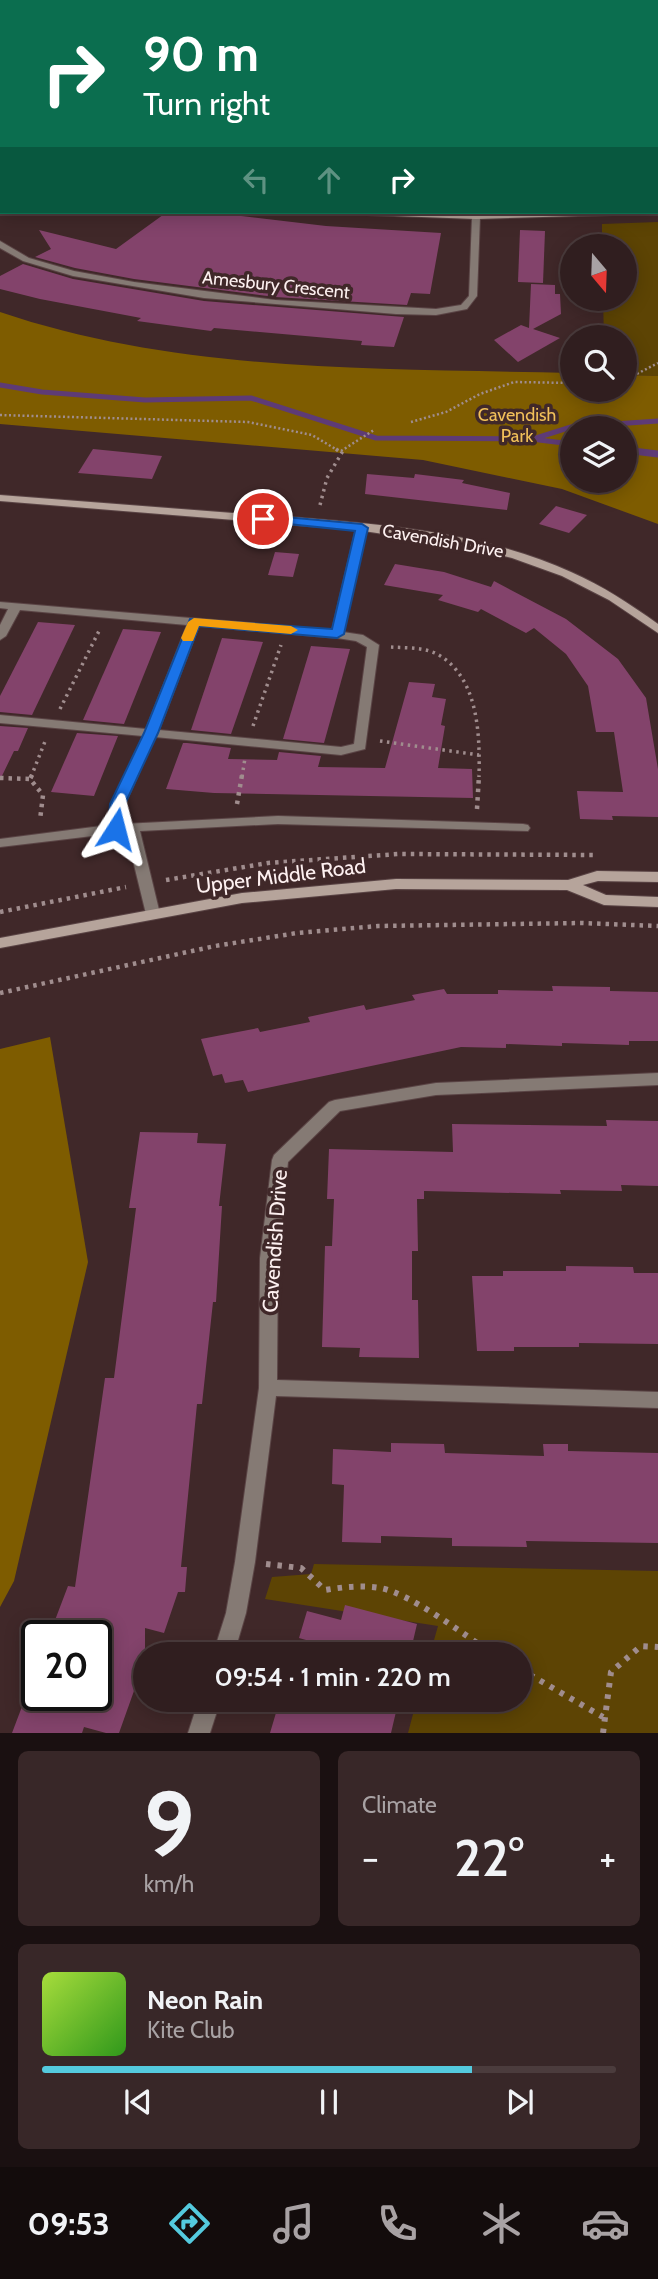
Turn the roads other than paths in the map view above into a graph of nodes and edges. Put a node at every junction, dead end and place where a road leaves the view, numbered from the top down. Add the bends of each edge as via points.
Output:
1 (394, 214) edge
2 (579, 214) edge
3 (476, 217) junction
4 (0, 244) edge
5 (0, 498) edge
6 (362, 528) junction
7 (0, 605) edge
8 (16, 606) junction
9 (194, 622) junction
10 (658, 629) edge
11 (337, 634) junction
12 (0, 636) edge
13 (0, 719) edge
14 (151, 733) junction
15 (132, 827) junction
16 (523, 828) dead end
17 (116, 829) junction
18 (0, 843) edge
19 (658, 877) edge
20 (569, 885) junction
21 (658, 902) edge
22 (153, 914) junction
23 (0, 943) edge
24 (658, 1079) edge
25 (268, 1388) junction
26 (658, 1400) edge
27 (227, 1642) edge
28 (206, 1712) edge
29 (199, 1733) edge

1 - 3 street
2 - 3 street
3 - 4 street, Amesbury Crescent via 473,296 464,307 435,312 271,303 134,284 29,263
5 - 6 street, Cavendish Drive
6 - 10 street, Cavendish Drive via 442,537 533,559 602,589
6 - 11 street
7 - 8 street
8 - 9 street
8 - 12 street
9 - 11 street
9 - 14 street
11 - 14 street via 373,645 360,746 341,751
13 - 14 street
14 - 17 street via 118,804
15 - 16 street via 278,820
15 - 17 street
15 - 22 street
17 - 18 street
19 - 20 street, Upper Middle Road via 597,876
20 - 21 street, Upper Middle Road via 604,900
20 - 22 street, Upper Middle Road via 396,884 242,898
22 - 23 street, Upper Middle Road
24 - 25 street, Cavendish Drive via 436,1089 335,1106 280,1160 269,1258
25 - 26 street
25 - 27 street, Cavendish Drive via 245,1562
28 - 29 street

